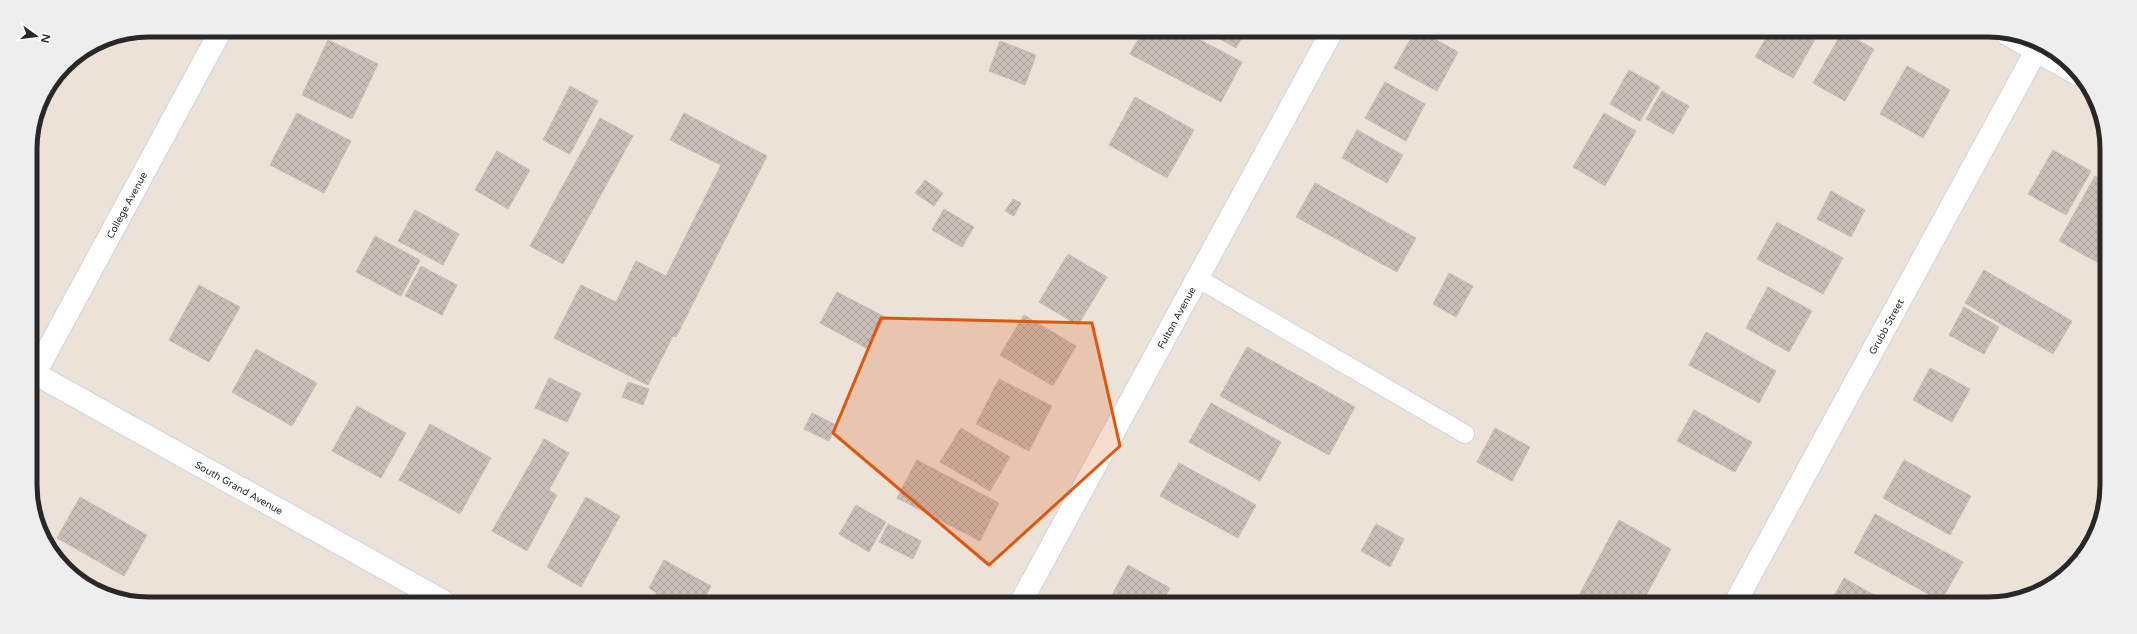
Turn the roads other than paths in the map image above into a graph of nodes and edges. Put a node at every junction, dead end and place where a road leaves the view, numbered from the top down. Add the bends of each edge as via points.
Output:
1 (217, 37) edge
2 (1328, 37) edge
3 (2021, 42) edge
4 (2036, 51) junction
5 (2062, 66) edge
6 (1197, 278) junction
7 (37, 366) edge
8 (37, 378) edge
9 (1465, 434) dead end
10 (436, 597) edge
11 (1024, 597) edge
12 (1738, 597) edge

1 - 7 street, College Avenue
2 - 6 street, Fulton Avenue
3 - 4 street
4 - 5 street
4 - 12 street, Grubb Street
6 - 9 lane
6 - 11 street, Fulton Avenue
8 - 10 street, South Grand Avenue

